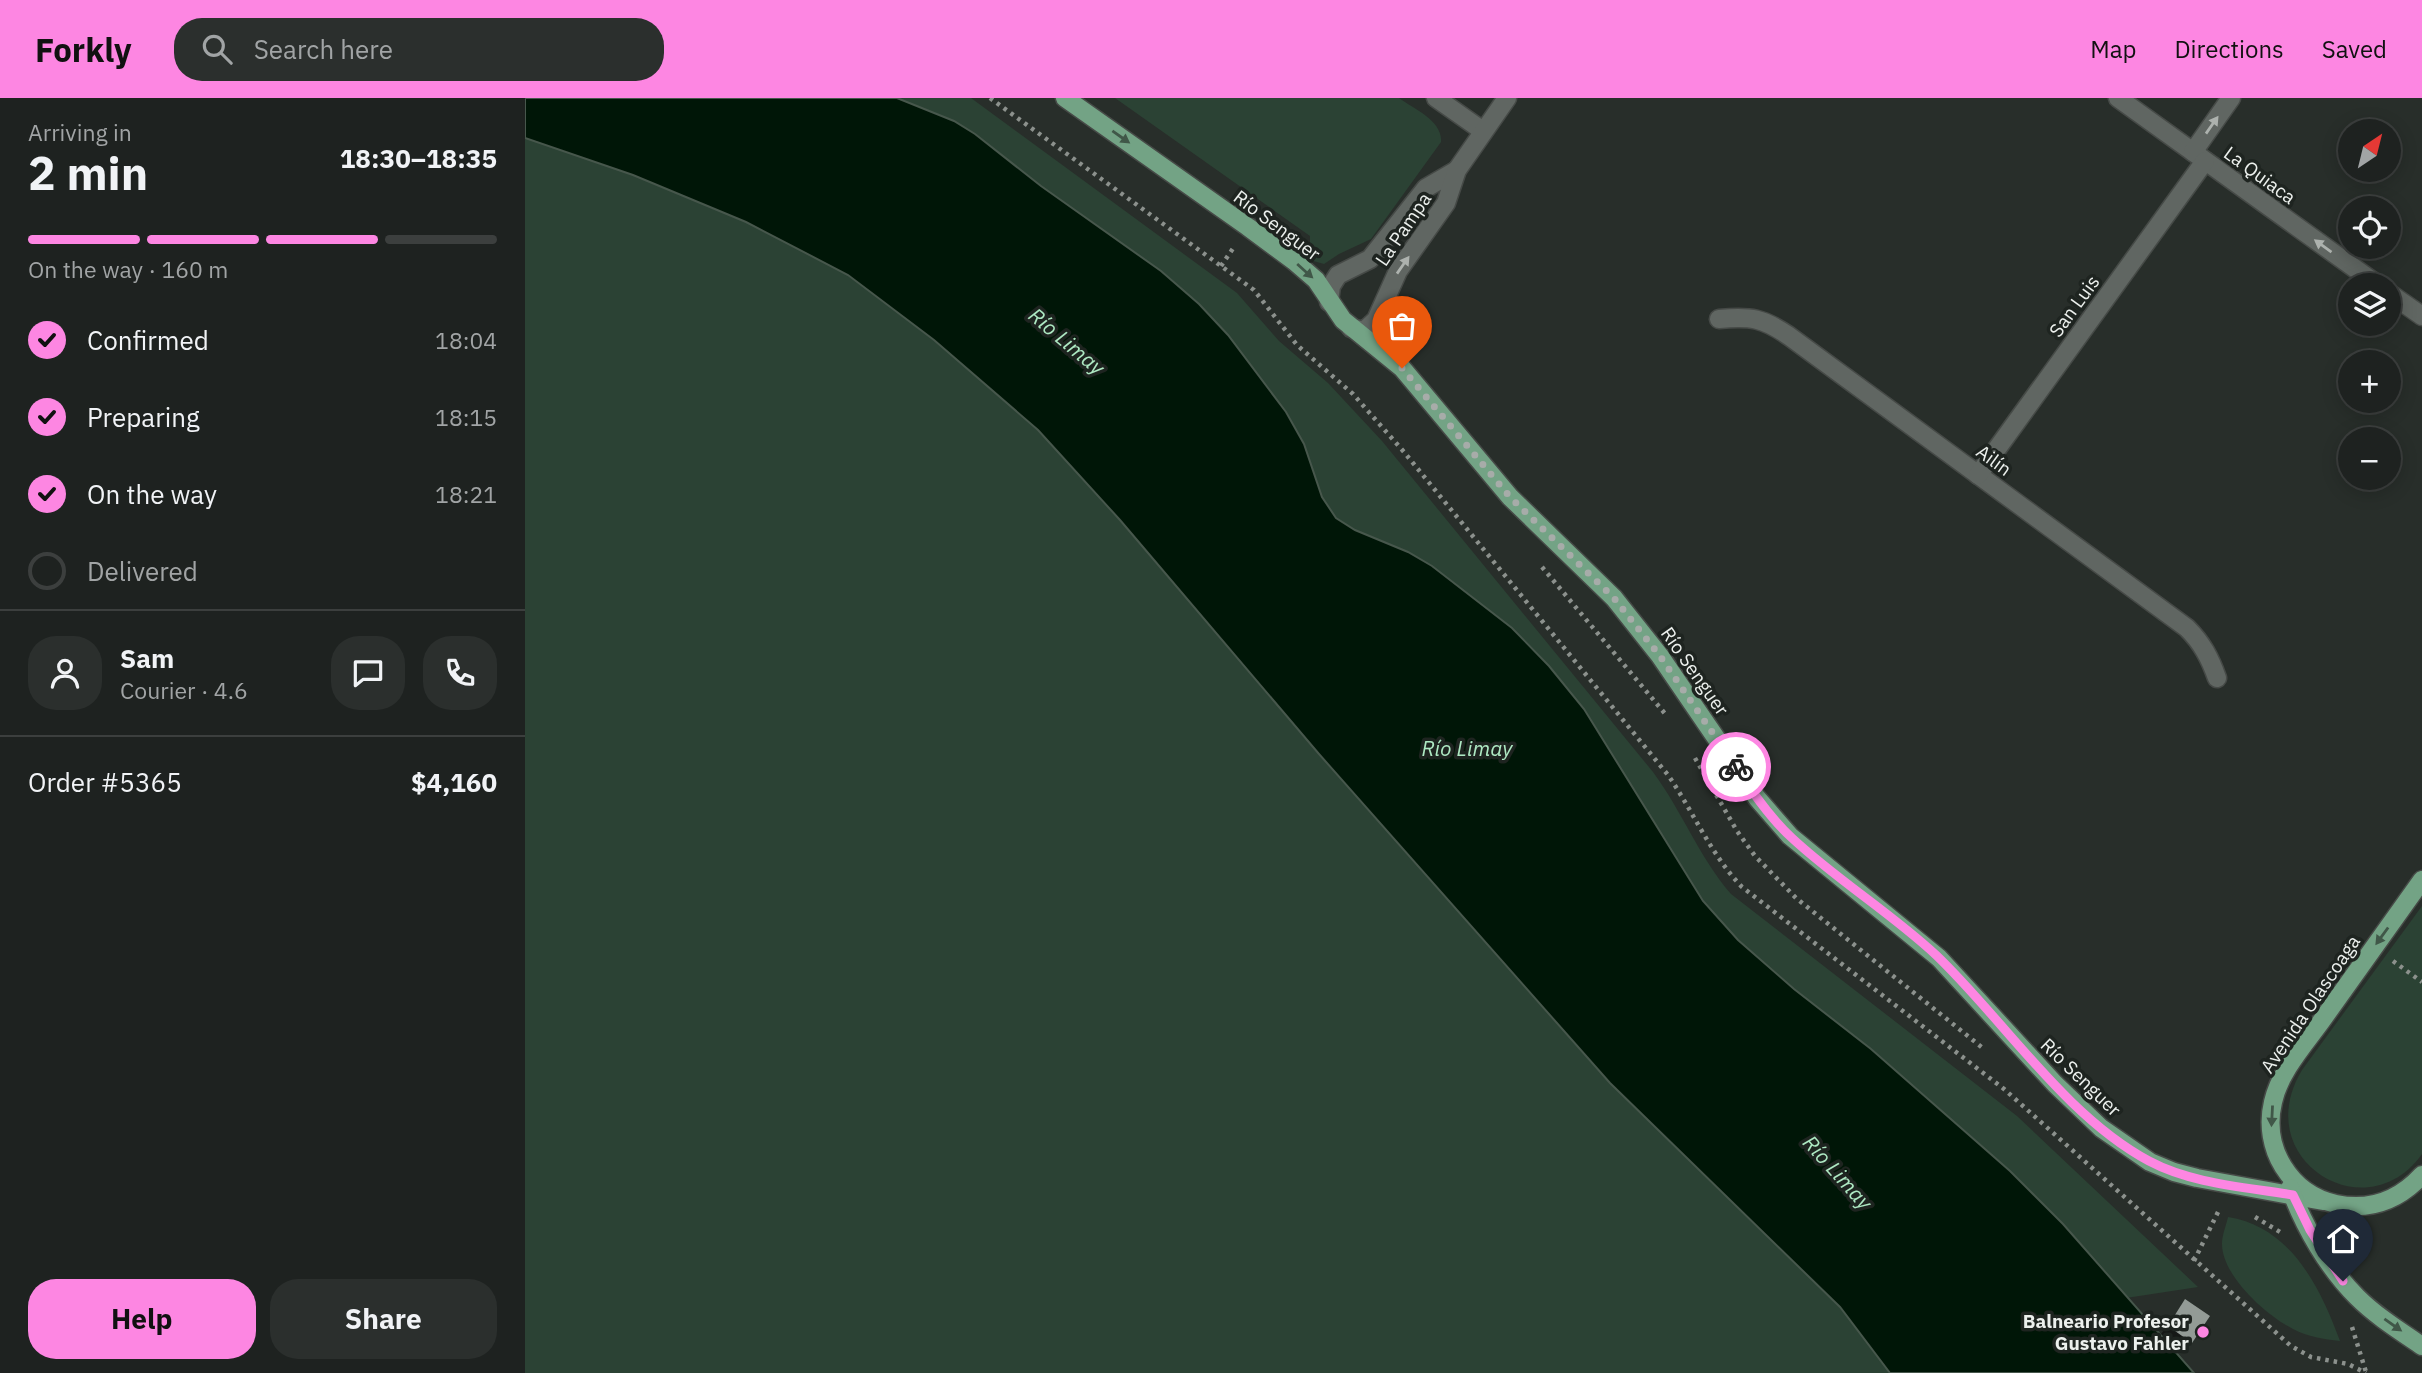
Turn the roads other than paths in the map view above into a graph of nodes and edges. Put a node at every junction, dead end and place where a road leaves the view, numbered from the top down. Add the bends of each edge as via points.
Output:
1 (1065, 98) edge
2 (1436, 98) edge
3 (1507, 98) edge
4 (2117, 98) edge
5 (2231, 98) edge
6 (1483, 131) junction
7 (2199, 156) junction
8 (1457, 170) junction
9 (2361, 273) edge
10 (2401, 301) edge
11 (1329, 302) junction
12 (2422, 316) edge
13 (1719, 319) dead end
14 (1350, 328) junction
15 (1978, 475) junction
16 (2217, 678) dead end
17 (2422, 880) edge
18 (2283, 1167) junction
19 (2422, 1175) edge
20 (2293, 1195) junction
21 (2323, 1201) junction
22 (2422, 1346) edge

1 -> 11 main road, Río Senguer via 1294,261 1315,280
2 - 6 street
3 - 6 street, La Pampa
4 - 7 street, La Quiaca
7 -> 5 street, San Luis
6 - 8 street, La Pampa
9 -> 7 street, La Quiaca
7 - 15 street, San Luis
8 - 11 street, La Pampa via 1426,188 1370,258 1338,275
14 -> 8 street, La Pampa via 1364,331 1376,320 1398,271 1446,203
10 - 12 street
11 - 14 main road, Río Senguer
13 - 15 street, Ailín via 1750,317 1775,327
14 - 20 main road, Río Senguer via 1412,378 1510,497 1614,598 1660,656 1757,798 1790,836 1931,951 2077,1106 2126,1147 2174,1172
15 - 16 street, Ailín via 2187,628 2199,640
17 -> 18 main road, Avenida Olascoaga via 2279,1084 2271,1126
18 - 20 main road
18 - 21 main road, Avenida Olascoaga via 2294,1182
19 - 21 main road, Avenida Olascoaga via 2403,1192 2377,1205
20 - 21 main road, Río Senguer
20 -> 22 main road via 2343,1281 2375,1313

